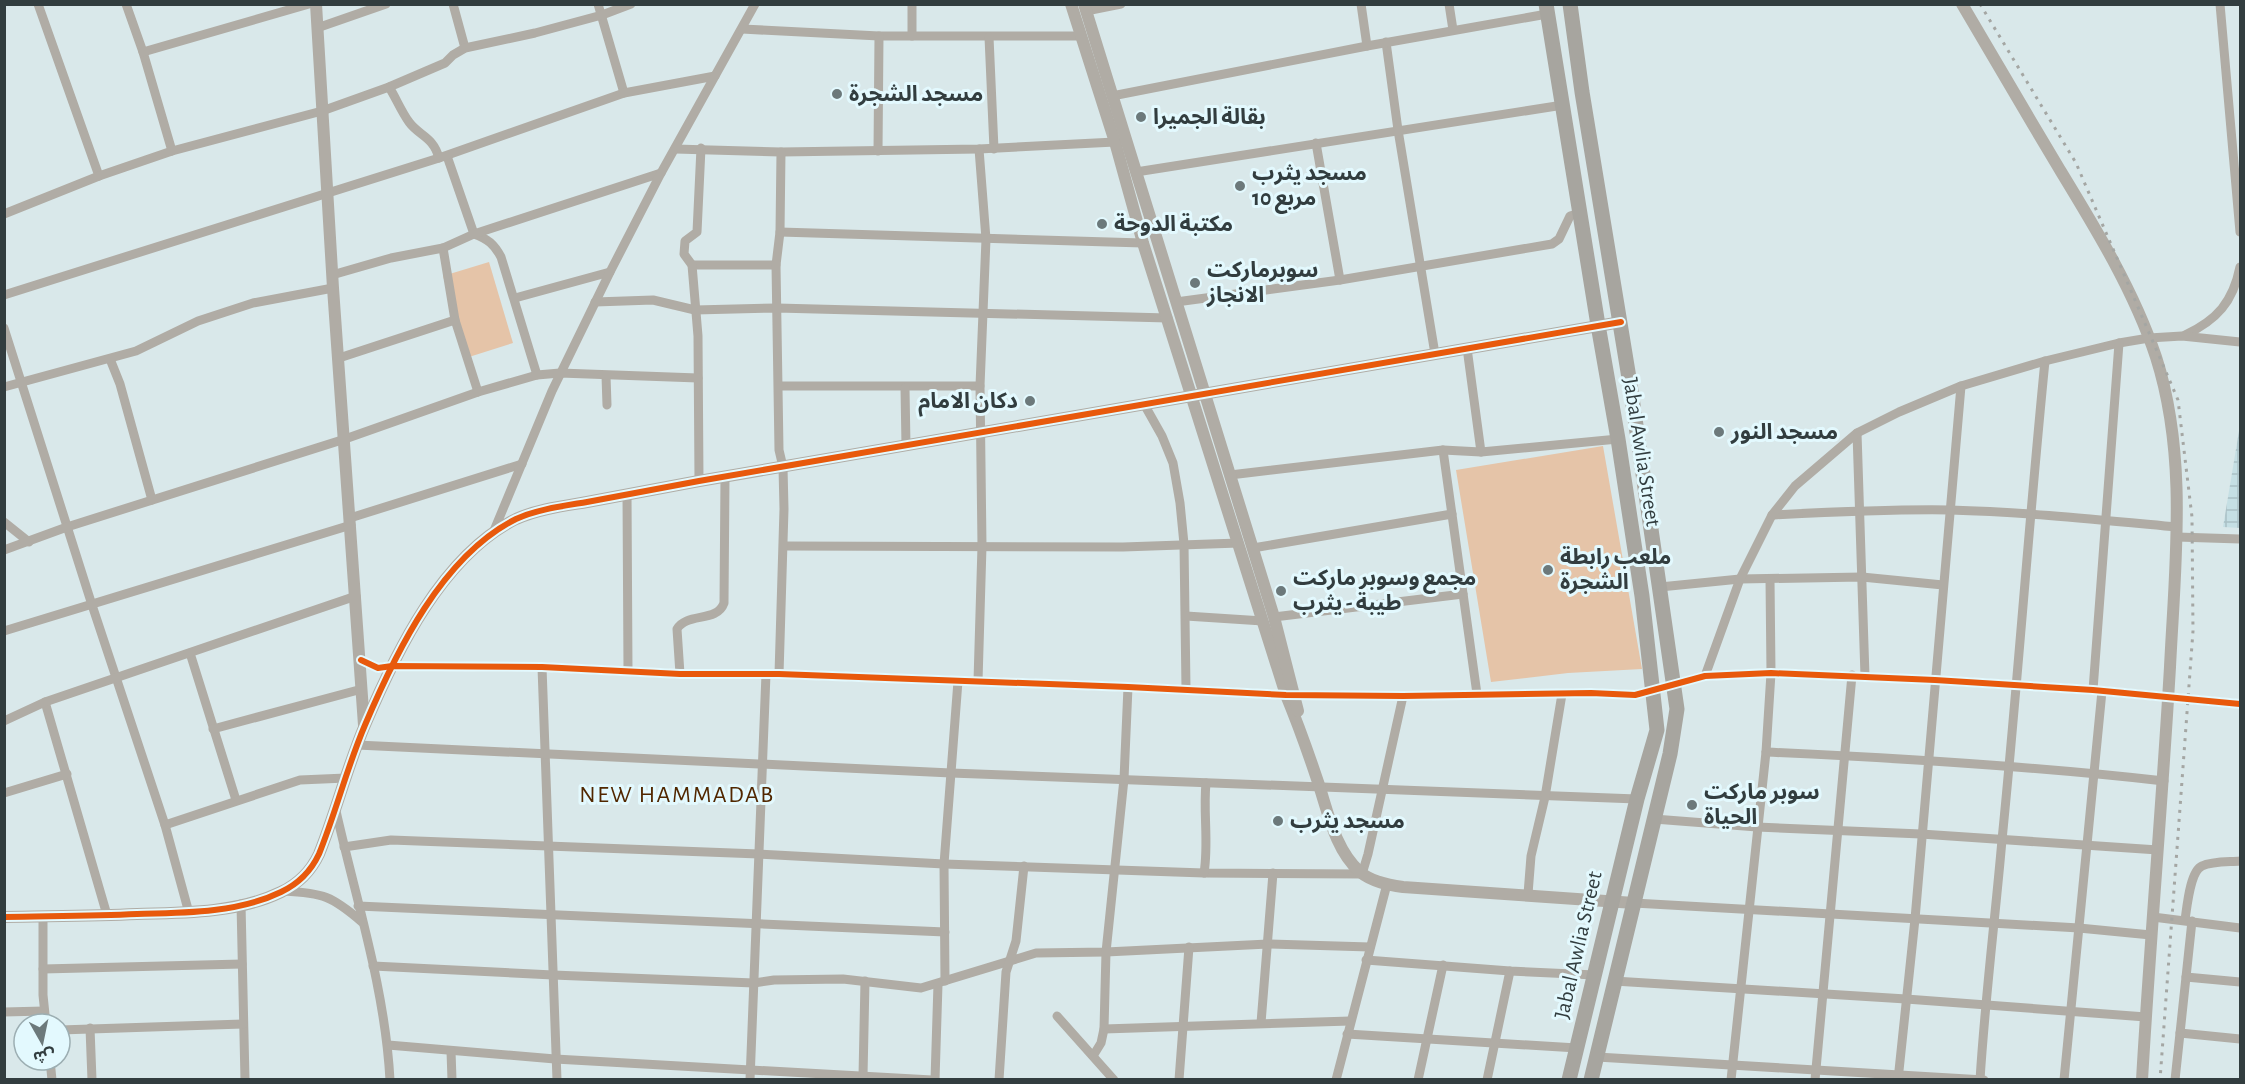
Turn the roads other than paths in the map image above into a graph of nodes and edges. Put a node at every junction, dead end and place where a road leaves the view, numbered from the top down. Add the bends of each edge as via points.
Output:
1 (38, 4) edge
2 (126, 4) edge
3 (309, 4) edge
4 (316, 4) edge
5 (386, 4) edge
6 (453, 4) edge
7 (598, 4) edge
8 (631, 4) edge
9 (755, 4) edge
10 (912, 4) edge
11 (1071, 4) edge
12 (1121, 4) edge
13 (1361, 4) edge
14 (1449, 4) edge
15 (1570, 4) edge
16 (1962, 4) edge
17 (2220, 4) edge
18 (1085, 8) edge
19 (1547, 9) edge
20 (602, 15) junction
21 (317, 28) junction
22 (742, 29) junction
23 (1453, 30) junction
24 (879, 36) junction
25 (912, 36) junction
26 (1081, 36) junction
27 (989, 37) junction
28 (1386, 42) junction
29 (1366, 46) junction
30 (465, 48) junction
31 (143, 52) junction
32 (715, 76) junction
33 (389, 87) junction
34 (624, 93) junction
35 (1112, 96) junction
36 (1563, 105) junction
37 (322, 111) junction
38 (1398, 130) junction
39 (1115, 142) junction
40 (1316, 143) junction
41 (701, 148) junction
42 (994, 148) junction
43 (675, 149) junction
44 (979, 149) junction
45 (172, 151) junction
46 (878, 151) junction
47 (781, 152) junction
48 (443, 157) junction
49 (661, 172) junction
50 (1136, 172) junction
51 (99, 176) junction
52 (327, 194) junction
53 (1580, 213) junction
54 (4, 214) edge
55 (2241, 231) edge
56 (780, 232) junction
57 (474, 234) junction
58 (986, 238) junction
59 (1143, 243) junction
60 (443, 248) junction
61 (692, 265) junction
62 (776, 265) junction
63 (1421, 267) junction
64 (2241, 267) edge
65 (610, 272) junction
66 (332, 274) junction
67 (1340, 280) junction
68 (2239, 280) edge
69 (333, 288) junction
70 (4, 295) edge
71 (515, 298) junction
72 (595, 302) junction
73 (1176, 302) junction
74 (777, 308) junction
75 (695, 310) junction
76 (983, 314) junction
77 (1168, 318) junction
78 (455, 320) junction
79 (1621, 322) junction
80 (1598, 324) junction
81 (4, 328) edge
82 (2182, 336) junction
83 (2149, 338) junction
84 (2241, 342) edge
85 (2119, 343) junction
86 (1467, 348) junction
87 (1435, 354) junction
88 (339, 358) junction
89 (110, 359) junction
90 (2045, 361) junction
91 (560, 373) junction
92 (537, 375) junction
93 (606, 376) junction
94 (698, 378) junction
95 (21, 382) junction
96 (780, 386) junction
97 (980, 386) junction
98 (1961, 386) junction
99 (4, 387) edge
100 (905, 388) junction
101 (478, 392) junction
102 (1198, 394) junction
103 (1144, 404) junction
104 (608, 405) dead end
105 (1857, 433) junction
106 (981, 434) junction
107 (345, 439) junction
108 (1618, 439) junction
109 (906, 446) junction
110 (1443, 450) junction
111 (1481, 452) junction
112 (522, 464) junction
113 (783, 467) junction
114 (1230, 475) junction
115 (725, 477) junction
116 (699, 481) junction
117 (627, 494) junction
118 (152, 500) junction
119 (1949, 510) junction
120 (1860, 511) junction
121 (1452, 514) junction
122 (2029, 514) junction
123 (1772, 515) junction
124 (350, 521) junction
125 (2107, 521) junction
126 (4, 522) edge
127 (67, 527) junction
128 (2177, 532) junction
129 (493, 533) junction
130 (2241, 539) edge
131 (29, 542) junction
132 (1239, 543) junction
133 (1184, 544) junction
134 (784, 546) junction
135 (982, 546) junction
136 (1253, 548) junction
137 (4, 550) edge
138 (1862, 577) junction
139 (1740, 579) junction
140 (1770, 579) junction
141 (1943, 585) junction
142 (1660, 587) junction
143 (1463, 594) junction
144 (356, 596) junction
145 (92, 605) junction
146 (1186, 616) junction
147 (1269, 619) junction
148 (4, 631) edge
149 (190, 653) junction
150 (361, 660) junction
151 (392, 666) junction
152 (542, 667) junction
153 (628, 670) junction
154 (1771, 673) junction
155 (680, 674) junction
156 (766, 674) junction
157 (779, 674) junction
158 (1851, 675) junction
159 (1705, 676) junction
160 (1865, 676) junction
161 (116, 677) junction
162 (1935, 680) junction
163 (958, 681) junction
164 (978, 681) junction
165 (1674, 682) junction
166 (2016, 686) junction
167 (1128, 687) junction
168 (362, 689) junction
169 (1186, 689) junction
170 (1653, 691) junction
171 (2098, 691) junction
172 (1477, 694) junction
173 (1562, 694) junction
174 (1291, 695) junction
175 (1403, 696) junction
176 (2168, 698) junction
177 (45, 702) junction
178 (2241, 704) edge
179 (4, 722) edge
180 (364, 726) junction
181 (213, 729) junction
182 (357, 745) junction
183 (1766, 752) junction
184 (544, 754) junction
185 (1844, 756) junction
186 (1928, 760) junction
187 (763, 765) junction
188 (2008, 767) junction
189 (951, 773) junction
190 (2095, 773) junction
191 (66, 774) junction
192 (346, 778) junction
193 (1124, 779) junction
194 (2164, 781) junction
195 (1206, 783) junction
196 (1320, 787) junction
197 (1383, 789) junction
198 (4, 793) edge
199 (1545, 797) junction
200 (1636, 799) junction
201 (236, 800) junction
202 (336, 811) junction
203 (1654, 819) junction
204 (165, 825) junction
205 (1757, 827) junction
206 (1838, 831) junction
207 (1921, 834) junction
208 (2002, 840) junction
209 (548, 846) junction
210 (2087, 846) junction
211 (344, 847) junction
212 (2158, 850) junction
213 (759, 854) junction
214 (2241, 861) edge
215 (944, 864) junction
216 (1024, 866) junction
217 (1114, 869) junction
218 (1204, 873) junction
219 (1273, 873) junction
220 (1362, 874) junction
221 (1387, 884) junction
222 (282, 891) junction
223 (1528, 894) junction
224 (1611, 900) junction
225 (1634, 903) junction
226 (241, 904) junction
227 (358, 906) junction
228 (1749, 909) junction
229 (189, 913) junction
230 (551, 914) junction
231 (1830, 914) junction
232 (108, 915) junction
233 (43, 916) junction
234 (2153, 916) junction
235 (4, 917) edge
236 (1915, 919) junction
237 (2189, 920) junction
238 (362, 922) junction
239 (1993, 923) junction
240 (756, 924) junction
241 (2079, 928) junction
242 (2241, 928) edge
243 (945, 932) junction
244 (2151, 935) junction
245 (1268, 944) junction
246 (1189, 947) junction
247 (1370, 947) junction
248 (1106, 952) junction
249 (1009, 960) junction
250 (1366, 960) junction
251 (242, 964) junction
252 (1443, 965) junction
253 (373, 966) junction
254 (43, 969) junction
255 (1510, 971) junction
256 (553, 975) junction
257 (1594, 975) junction
258 (2186, 977) junction
259 (865, 981) junction
260 (1614, 981) junction
261 (2241, 981) edge
262 (942, 982) junction
263 (754, 983) junction
264 (1741, 989) junction
265 (1823, 995) junction
266 (1906, 999) junction
267 (1984, 1005) junction
268 (44, 1011) joint
269 (2070, 1011) junction
270 (4, 1012) edge
271 (1057, 1016) dead end
272 (2146, 1017) junction
273 (1350, 1021) junction
274 (1261, 1023) junction
275 (243, 1024) junction
276 (1184, 1026) junction
277 (90, 1028) junction
278 (72, 1029) edge
279 (1104, 1029) junction
280 (2180, 1033) junction
281 (1347, 1034) junction
282 (2241, 1039) edge
283 (1427, 1040) junction
284 (1495, 1043) junction
285 (388, 1046) junction
286 (1577, 1048) junction
287 (451, 1051) junction
288 (1093, 1056) junction
289 (1597, 1057) junction
290 (555, 1059) junction
291 (1732, 1064) junction
292 (750, 1075) edge
293 (1815, 1075) edge
294 (863, 1076) junction
295 (1898, 1077) edge
296 (1981, 1079) edge
297 (92, 1080) edge
298 (245, 1080) edge
299 (390, 1080) edge
300 (452, 1080) edge
301 (557, 1080) edge
302 (934, 1080) edge
303 (999, 1080) edge
304 (1114, 1080) edge
305 (1179, 1080) edge
306 (1336, 1080) edge
307 (1418, 1080) edge
308 (1487, 1080) edge
309 (1569, 1080) edge
310 (1591, 1080) edge
311 (1731, 1080) edge
312 (2064, 1080) edge
313 (2142, 1080) edge
314 (2175, 1080) edge

1 - 51 street
2 - 31 street
3 - 31 street
4 - 21 street
5 - 21 street
6 - 30 street
7 - 20 street
8 - 20 street
9 - 22 street
10 - 25 street
11 - 26 street
12 - 18 street
13 - 29 street
14 - 23 street
15 - 79 main road, Jabal Awlia Street
16 - 83 street via 2105,247
17 - 55 street
18 - 35 street
19 - 23 street
19 - 36 main road, Jabal Awlia Street
20 - 30 street
20 - 34 street
21 - 37 street
22 - 24 street
22 - 32 street
23 - 28 street
24 - 25 street
24 - 46 street
25 - 27 street
26 - 27 street
26 - 39 street
27 - 42 street
28 - 29 street
28 - 38 street
29 - 35 street
30 - 33 street via 446,63
31 - 45 street
32 - 34 street
32 - 43 street
33 - 37 street
33 - 48 street via 410,124
34 - 48 street
35 - 50 street
36 - 38 street
36 - 53 main road, Jabal Awlia Street
37 - 45 street
37 - 52 street
38 - 40 street
38 - 63 street
39 - 42 street
39 - 59 street
40 - 50 street
40 - 67 street
41 - 43 street
41 - 47 street
41 - 61 street via 697,232 685,241 684,254
42 - 44 street
43 - 49 street
44 - 46 street
44 - 58 street
45 - 51 street
46 - 47 street
47 - 56 street
48 - 52 street
48 - 57 street
49 - 57 street
49 - 65 street
50 - 73 street
51 - 54 street
52 - 66 street
52 - 70 street
53 - 63 street via 1570,216 1559,239 1552,244
53 - 80 main road, Jabal Awlia Street
56 - 58 street
56 - 62 street
57 - 60 street
57 - 71 street via 494,245
58 - 59 street
58 - 76 street
59 - 77 street
60 - 66 street
60 - 78 street
61 - 62 street
61 - 75 street
62 - 74 street
63 - 67 street
63 - 87 street
64 - 68 street
65 - 71 street
65 - 72 street
66 - 69 street
67 - 73 street
68 - 82 street via 2218,314
69 - 88 street
69 - 89 street via 253,303 198,321
71 - 92 street
72 - 75 street via 653,300
72 - 91 street
73 - 102 street
74 - 75 street
74 - 76 street
74 - 96 street
75 - 94 street
76 - 77 street
76 - 97 street
77 - 102 street
78 - 88 street
78 - 101 street
79 - 80 street
79 - 142 main road, Jabal Awlia Street
80 - 86 street
80 - 108 main road, Jabal Awlia Street
81 - 95 street
82 - 83 street
82 - 84 street
83 - 85 street
83 - 128 street via 2169,417
85 - 90 street
85 - 125 street
86 - 87 street
86 - 111 street
87 - 102 street
88 - 107 street
89 - 95 street
89 - 118 street
90 - 98 street
90 - 122 street
91 - 92 street
91 - 93 street
91 - 112 street
92 - 101 street
93 - 94 street
93 - 104 street
94 - 116 street
95 - 99 street
95 - 127 street
96 - 100 street
96 - 113 street via 779,450
97 - 100 street
97 - 106 street
98 - 105 street
98 - 119 street
100 - 109 street
101 - 107 street
102 - 103 street
102 - 114 street
102 - 132 street
103 - 106 street
103 - 133 street via 1173,463
105 - 120 street
105 - 123 street via 1796,486
106 - 109 street
106 - 135 street
107 - 118 street
107 - 124 street
108 - 111 street
108 - 170 main road, Jabal Awlia Street
109 - 113 street
110 - 111 street
110 - 114 street
110 - 121 street
112 - 124 street
112 - 129 street
113 - 115 street
113 - 134 street
114 - 136 street
115 - 116 street
115 - 155 street via 724,603 716,614 679,625
116 - 117 street
117 - 129 street via 536,512
117 - 153 street
118 - 127 street
119 - 120 street
119 - 122 street
119 - 141 street
120 - 123 street
120 - 138 street
121 - 136 street
121 - 143 street
122 - 125 street
122 - 166 street
123 - 139 street
124 - 144 street
124 - 145 street
125 - 128 street
125 - 171 street
126 - 131 street
127 - 131 street
127 - 145 street
128 - 130 street
128 - 176 street
129 - 151 street via 442,584
131 - 137 street
132 - 133 street
132 - 147 street
133 - 135 street
133 - 146 street
134 - 135 street
134 - 157 street
135 - 164 street
136 - 147 street
138 - 140 street
138 - 141 street
138 - 160 street
139 - 140 street
139 - 142 street
139 - 159 street
140 - 154 street
141 - 162 street
142 - 165 main road, Jabal Awlia Street
143 - 147 street
143 - 172 street
144 - 149 street
144 - 150 street
145 - 148 street
145 - 161 street
146 - 147 street
146 - 169 street
147 - 174 street
149 - 161 street
149 - 181 street
150 - 151 street via 378,668
150 - 168 street
151 - 152 street
151 - 180 street
152 - 153 street
152 - 184 street
153 - 155 street
154 - 158 street
154 - 159 street
154 - 183 street
155 - 156 street
156 - 157 street
156 - 187 street
157 - 163 street
158 - 160 street
158 - 185 street
159 - 165 street
160 - 162 street
161 - 177 street
161 - 204 street
162 - 166 street
162 - 186 street
163 - 164 street
163 - 189 street
164 - 167 street
165 - 170 street
165 - 203 main road, Jabal Awlia Street via 1676,722
166 - 171 street
166 - 188 street
167 - 169 street
167 - 193 street
168 - 180 street
168 - 181 street
169 - 174 street
170 - 173 street via 1635,695
170 - 200 main road, Jabal Awlia Street via 1657,730
171 - 176 street
171 - 190 street
172 - 173 street
172 - 175 street
173 - 199 street
174 - 175 street
174 - 196 street
175 - 197 street
176 - 178 street
176 - 194 street
177 - 179 street
177 - 191 street
180 - 182 street
181 - 201 street
182 - 184 street
182 - 192 street
183 - 185 street
183 - 205 street
184 - 187 street
184 - 209 street
185 - 186 street
185 - 206 street
186 - 188 street
186 - 207 street
187 - 189 street
187 - 213 street
188 - 190 street
188 - 208 street
189 - 193 street
189 - 215 street
190 - 194 street
190 - 210 street
191 - 198 street
191 - 232 street
192 - 201 street via 300,780
192 - 202 street
193 - 195 street
193 - 217 street
194 - 212 street
195 - 196 street
195 - 218 street
196 - 197 street
196 - 220 street via 1336,836
197 - 199 street
197 - 220 street
199 - 200 street
199 - 223 street via 1531,855
200 - 224 main road, Jabal Awlia Street
201 - 204 street
202 - 211 street
202 - 222 street via 315,864
203 - 205 street
203 - 225 main road, Jabal Awlia Street
204 - 229 street
205 - 206 street
205 - 228 street
206 - 207 street
206 - 231 street
207 - 208 street
207 - 236 street
208 - 210 street
208 - 239 street
209 - 211 street via 391,840
209 - 213 street
209 - 230 street
210 - 212 street
210 - 241 street
211 - 227 street
212 - 234 street
213 - 215 street
213 - 240 street
214 - 237 street via 2199,868 2193,876
215 - 216 street
215 - 243 street
216 - 217 street
216 - 249 street via 1016,941
217 - 218 street
217 - 248 street
218 - 219 street
219 - 220 street
219 - 245 street
220 - 221 street
221 - 223 street
221 - 247 street
222 - 226 street
222 - 238 street via 322,894
223 - 224 street
224 - 225 street
224 - 257 main road, Jabal Awlia Street
225 - 228 street
225 - 260 main road, Jabal Awlia Street
226 - 229 street
226 - 251 street
227 - 230 street
227 - 238 street
228 - 231 street
228 - 264 street
229 - 232 street
230 - 240 street
230 - 256 street
231 - 236 street
231 - 265 street
232 - 233 street
233 - 235 street
233 - 254 street
234 - 237 street
234 - 244 street
236 - 239 street
236 - 266 street
237 - 242 street
237 - 258 street
238 - 253 street
239 - 241 street
239 - 267 street
240 - 243 street
240 - 263 street
241 - 244 street
241 - 269 street
243 - 262 street
244 - 272 street
245 - 246 street
245 - 247 street
245 - 274 street
246 - 248 street
246 - 276 street
247 - 250 street
248 - 249 street via 1036,953
248 - 279 street
249 - 262 street
249 - 303 street
250 - 252 street
250 - 273 street
251 - 254 street
251 - 275 street
252 - 255 street
252 - 283 street
253 - 256 street
253 - 285 street
254 - 268 street
255 - 257 street
255 - 284 street
256 - 263 street
256 - 290 street
257 - 286 main road, Jabal Awlia Street
258 - 261 street
258 - 280 street
259 - 262 street via 912,988
259 - 263 street via 792,979
259 - 294 street
260 - 264 street
260 - 289 main road, Jabal Awlia Street
262 - 302 street
263 - 292 street
264 - 265 street
264 - 291 street
265 - 266 street
265 - 293 street
266 - 267 street
266 - 295 street
267 - 269 street
267 - 296 street
268 - 270 street
269 - 272 street
269 - 312 street
271 - 288 street
272 - 313 street
273 - 274 street
273 - 281 street
274 - 276 street
275 - 277 street
275 - 298 street
276 - 279 street
276 - 305 street
277 - 278 street
277 - 297 street
279 - 288 street
280 - 282 street
280 - 314 street
281 - 283 street
281 - 306 street
283 - 284 street
283 - 307 street
284 - 286 street
284 - 308 street
285 - 287 street
285 - 299 street
286 - 309 main road, Jabal Awlia Street
287 - 290 street
287 - 300 street
288 - 304 street
289 - 291 street
289 - 310 main road, Jabal Awlia Street
290 - 292 street
290 - 301 street
291 - 293 street
291 - 311 street
292 - 294 street
293 - 295 street
294 - 302 street
295 - 296 street

